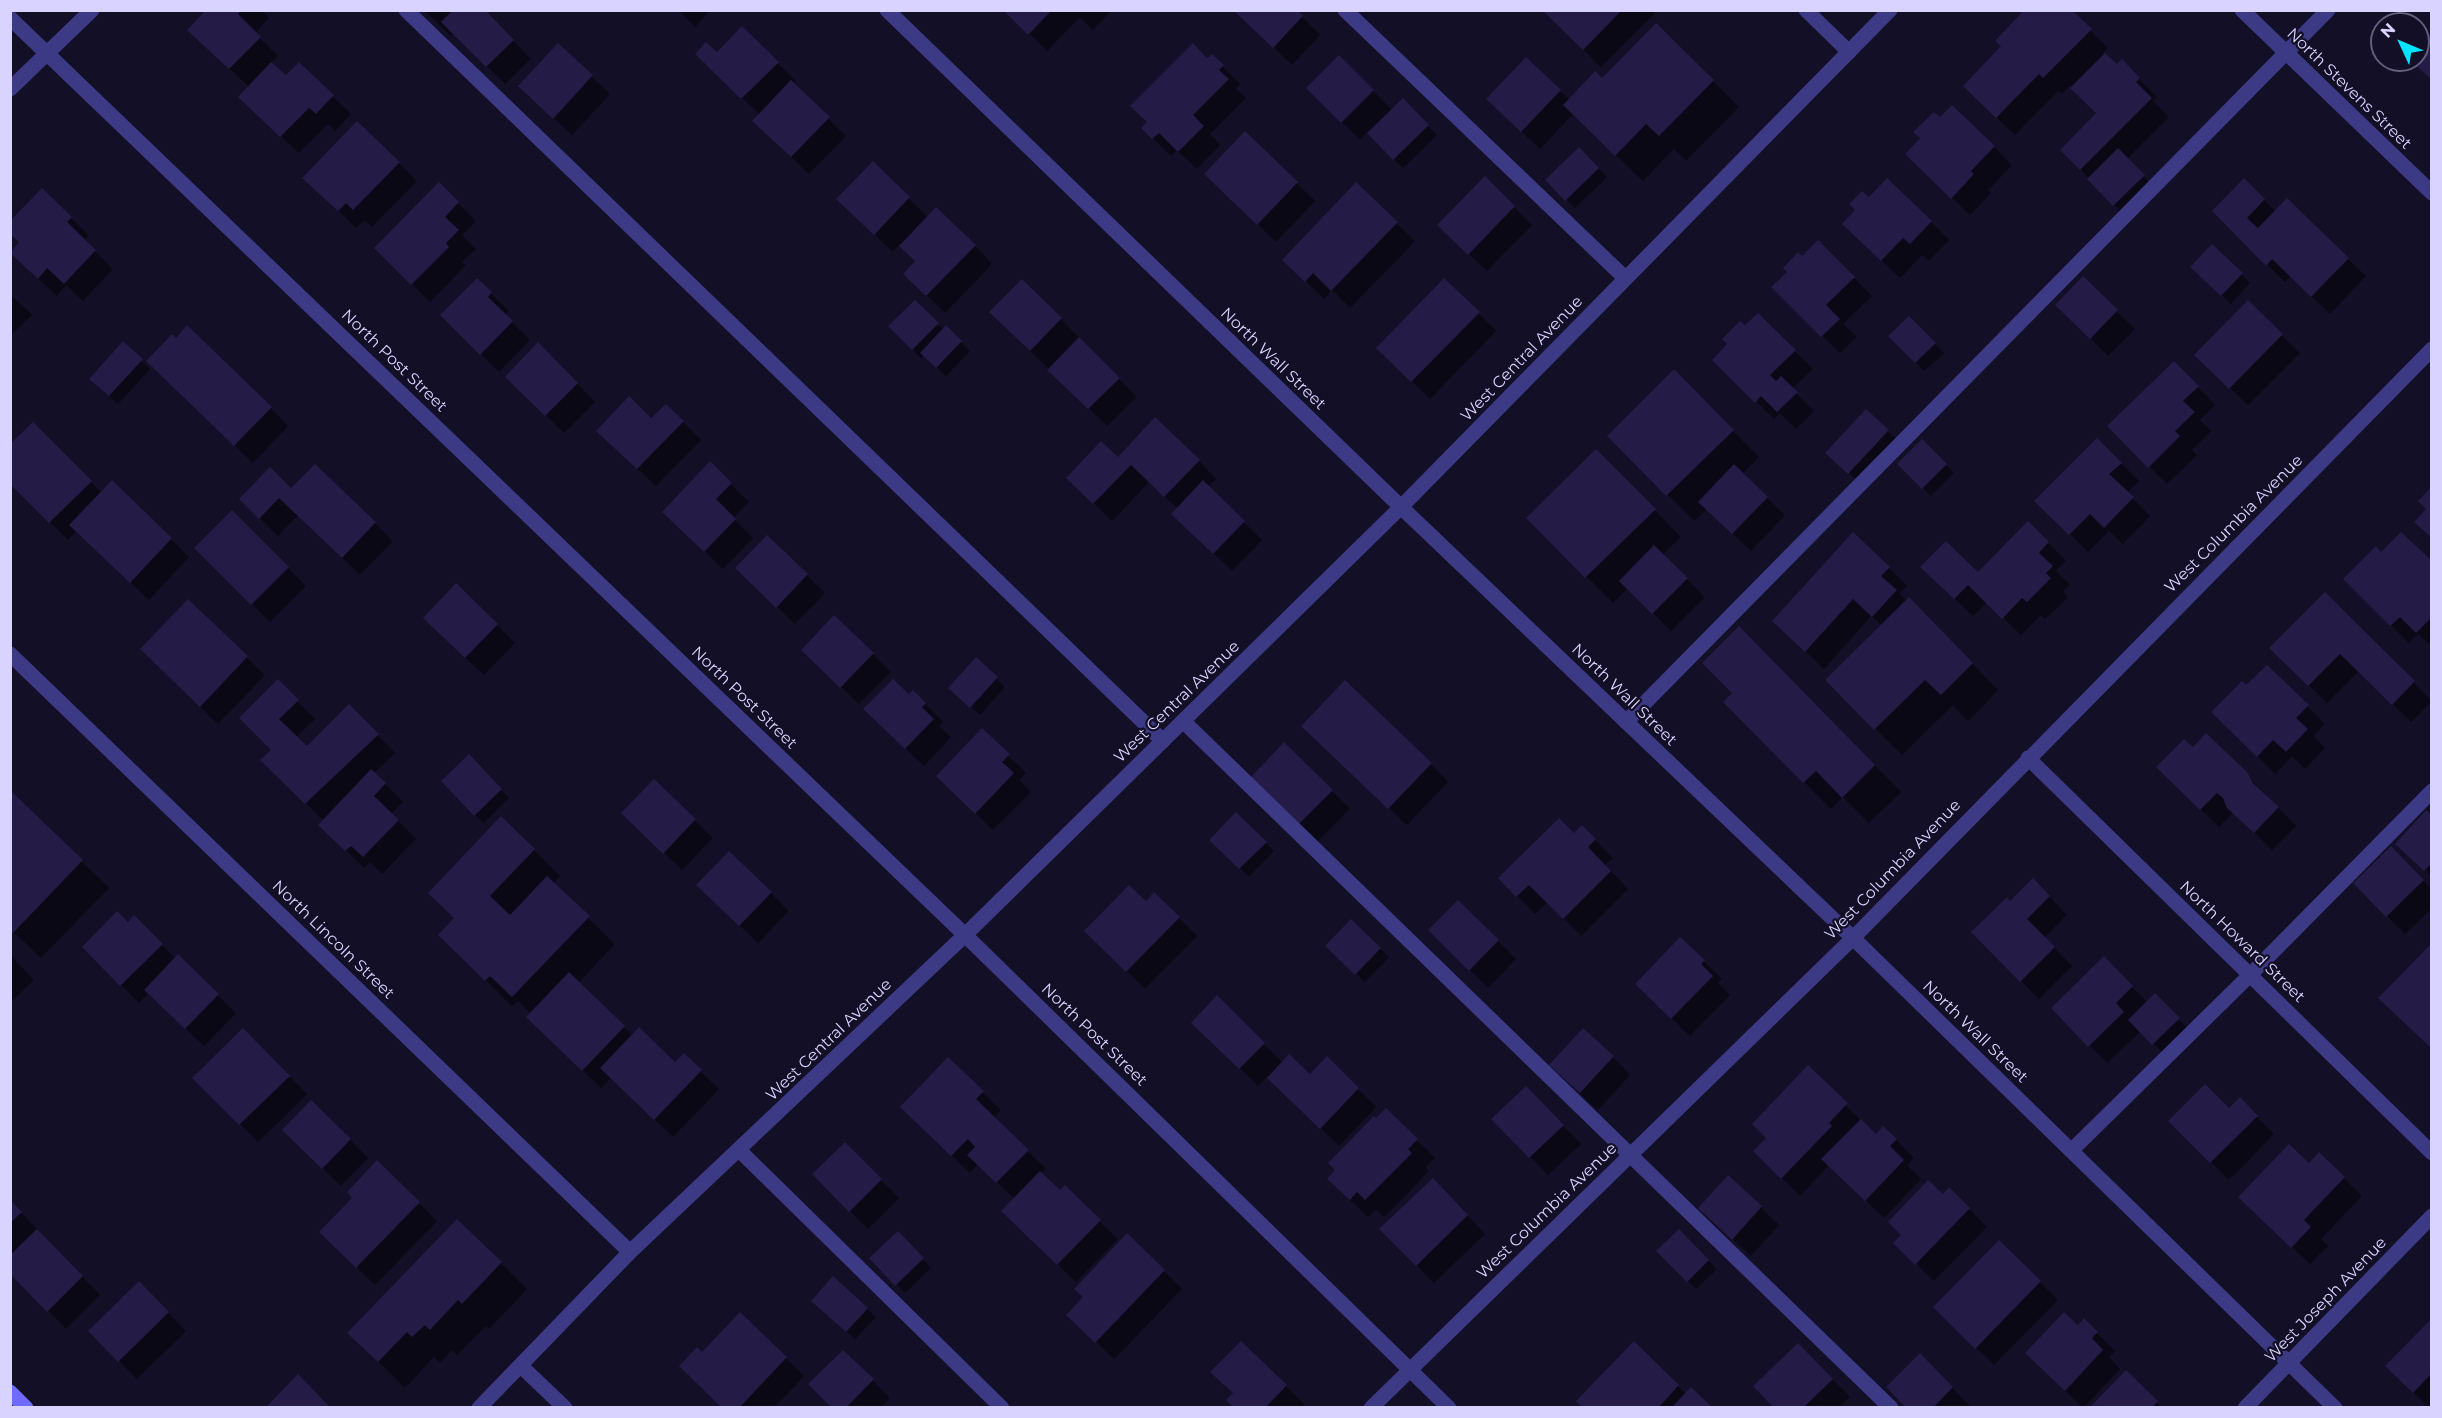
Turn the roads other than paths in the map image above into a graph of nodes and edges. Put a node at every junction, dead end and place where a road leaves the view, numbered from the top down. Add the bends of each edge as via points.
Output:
1 (92, 10) edge
2 (406, 10) edge
3 (887, 10) edge
4 (1345, 10) edge
5 (1806, 10) edge
6 (1890, 10) edge
7 (2242, 10) edge
8 (2328, 10) edge
9 (10, 18) edge
10 (1850, 52) junction
11 (47, 53) junction
12 (2286, 53) junction
13 (10, 89) edge
14 (2432, 193) edge
15 (1625, 278) junction
16 (2432, 349) edge
17 (1401, 507) junction
18 (10, 654) edge
19 (1183, 721) junction
20 (1626, 722) junction
21 (1163, 741) junction
22 (2028, 758) junction
23 (2432, 791) edge
24 (965, 935) junction
25 (1853, 938) junction
26 (2250, 975) junction
27 (739, 1150) junction
28 (2072, 1150) junction
29 (2432, 1153) edge
30 (1629, 1155) junction
31 (2432, 1216) edge
32 (630, 1252) junction
33 (2290, 1364) junction
34 (521, 1366) junction
35 (1410, 1370) junction
36 (10, 1392) edge
37 (26, 1407) edge
38 (479, 1407) edge
39 (565, 1407) edge
40 (1002, 1407) edge
41 (1371, 1407) edge
42 (1449, 1407) edge
43 (1892, 1407) edge
44 (2245, 1407) edge
45 (2335, 1407) edge

1 - 11 street
2 - 21 street
3 - 17 street, North Wall Street
4 - 15 street
5 - 10 street
6 - 10 street, West Central Avenue
7 - 12 street, North Stevens Street
8 - 12 street
9 - 11 street, North Post Street
10 - 15 street, West Central Avenue
11 - 13 street
11 - 24 street, North Post Street
12 - 14 street, North Stevens Street
12 - 20 street
15 - 17 street, West Central Avenue
16 - 22 street, West Columbia Avenue
17 - 19 street, West Central Avenue
17 - 20 street, North Wall Street
18 - 32 street, North Lincoln Street
19 - 21 street, West Central Avenue
19 - 30 street
20 - 25 street, North Wall Street
21 - 24 street, West Central Avenue
22 - 25 street, West Columbia Avenue
22 - 26 street, North Howard Street
23 - 26 street
24 - 27 street, West Central Avenue
24 - 35 street, North Post Street
25 - 28 street, North Wall Street
25 - 30 street, West Columbia Avenue
26 - 28 street
26 - 29 street, North Howard Street
27 - 32 street, West Central Avenue
27 - 40 street
28 - 33 street, North Wall Street
30 - 35 street, West Columbia Avenue
30 - 43 street
31 - 33 street, West Joseph Avenue
32 - 34 street, West Central Avenue
33 - 44 street, West Joseph Avenue
33 - 45 street, North Wall Street
34 - 38 street, West Central Avenue
34 - 39 street
35 - 41 street, West Columbia Avenue
35 - 42 street, North Post Street
36 - 37 main road

